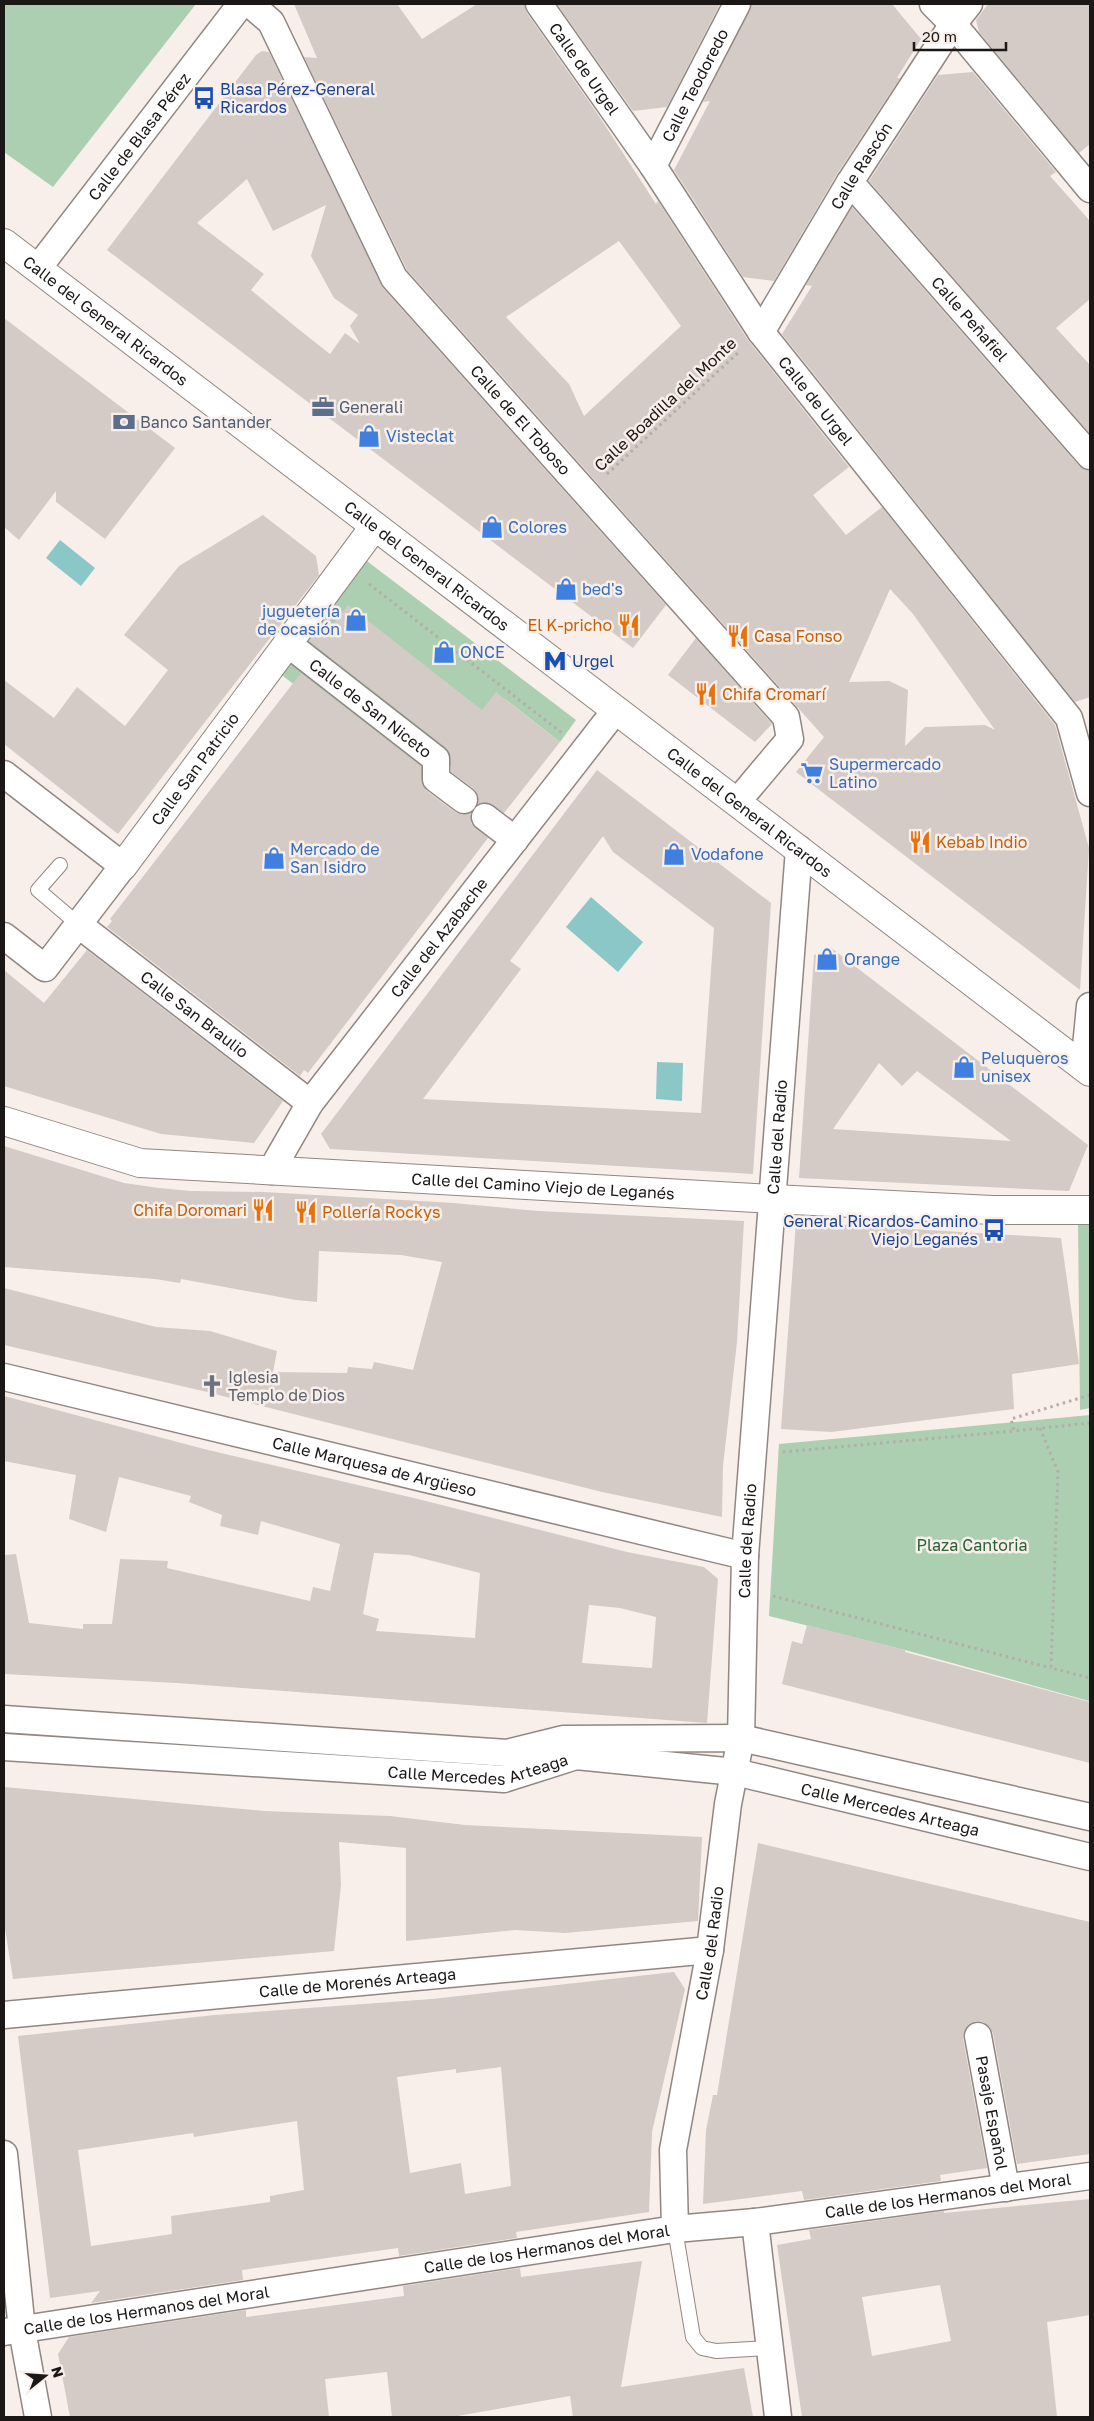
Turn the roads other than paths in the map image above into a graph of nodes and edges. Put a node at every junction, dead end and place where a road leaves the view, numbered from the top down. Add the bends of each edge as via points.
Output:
1 (241, 4) edge
2 (250, 4) edge
3 (539, 4) edge
4 (737, 4) edge
5 (933, 4) edge
6 (969, 4) edge
7 (953, 24) junction
8 (653, 166) junction
9 (1087, 180) edge
10 (850, 182) junction
11 (4, 242) edge
12 (38, 268) junction
13 (761, 332) junction
14 (1090, 456) edge
15 (374, 526) junction
16 (287, 643) junction
17 (616, 711) junction
18 (1079, 715) edge
19 (4, 774) edge
20 (1090, 792) edge
21 (464, 800) dead end
22 (737, 802) junction
23 (485, 817) dead end
24 (515, 840) junction
25 (799, 849) junction
26 (60, 865) dead end
27 (123, 866) junction
28 (79, 925) junction
29 (4, 936) edge
30 (1090, 1006) edge
31 (1087, 1069) edge
32 (310, 1103) junction
33 (4, 1121) edge
34 (271, 1171) junction
35 (773, 1199) junction
36 (1090, 1210) edge
37 (4, 1377) edge
38 (745, 1556) junction
39 (4, 1719) edge
40 (741, 1738) junction
41 (4, 1747) edge
42 (735, 1772) junction
43 (1090, 1817) edge
44 (1090, 1857) edge
45 (710, 1950) junction
46 (4, 2014) edge
47 (978, 2036) dead end
48 (4, 2154) edge
49 (1090, 2176) edge
50 (1006, 2188) junction
51 (755, 2222) junction
52 (674, 2229) junction
53 (13, 2331) edge
54 (770, 2348) junction
55 (38, 2417) edge
56 (778, 2417) edge

1 - 12 street, Calle de Blasa Pérez
2 - 22 street, Calle de El Toboso via 271,22 394,278 786,717 790,739
3 - 8 street, Calle de Urgel
4 - 8 street, Calle Teodoredo
5 - 7 street
6 - 7 street, Calle Rascón
7 - 9 street
7 - 10 street, Calle Rascón
8 - 13 street, Calle de Urgel
10 - 13 street, Calle Rascón
10 - 14 street, Calle Peñafiel
11 - 12 street, Calle del General Ricardos
12 - 15 street, Calle del General Ricardos
13 - 18 street, Calle de Urgel
15 - 16 street, Calle San Patricio
15 - 17 street, Calle del General Ricardos
16 - 21 street, Calle de San Niceto via 436,759 436,779
16 - 27 street, Calle San Patricio
17 - 22 street, Calle del General Ricardos
17 - 24 street, Calle del Azabache
18 - 20 street, Calle de Urgel
19 - 27 street
22 - 25 street, Calle del General Ricardos
23 - 24 street
24 - 32 street, Calle del Azabache
25 - 31 street, Calle del General Ricardos
25 - 35 street, Calle del Radio
26 - 28 lane via 38,890
27 - 28 street, Calle San Patricio
28 - 29 street, Calle San Patricio via 45,968
28 - 32 street, Calle San Braulio
30 - 31 street
32 - 34 street, Calle del Azabache
33 - 34 street, Calle del Camino Viejo de Leganés via 140,1163
34 - 35 street, Calle del Camino Viejo de Leganés
35 - 36 street, Calle del Camino Viejo de Leganés via 992,1210
35 - 38 street, Calle del Radio
37 - 38 street, Calle Marquesa de Argüeso
38 - 40 street, Calle del Radio
39 - 40 street, Calle Mercedes Arteaga via 507,1753 563,1739
40 - 42 street, Calle del Radio
40 - 43 street, Calle Mercedes Arteaga
41 - 42 street, Calle Mercedes Arteaga via 504,1779 576,1756
42 - 44 street, Calle Mercedes Arteaga
42 - 45 street, Calle del Radio
45 - 46 street, Calle de Morenés Arteaga
45 - 52 street, Calle del Radio via 673,2150
47 - 50 street, Pasaje Español
48 - 53 street
49 - 50 street, Calle de los Hermanos del Moral
50 - 51 street, Calle de los Hermanos del Moral
51 - 52 street, Calle de los Hermanos del Moral
51 - 54 street
52 - 53 street, Calle de los Hermanos del Moral
52 - 54 lane via 693,2337 702,2348 716,2351
53 - 55 street
54 - 56 street

